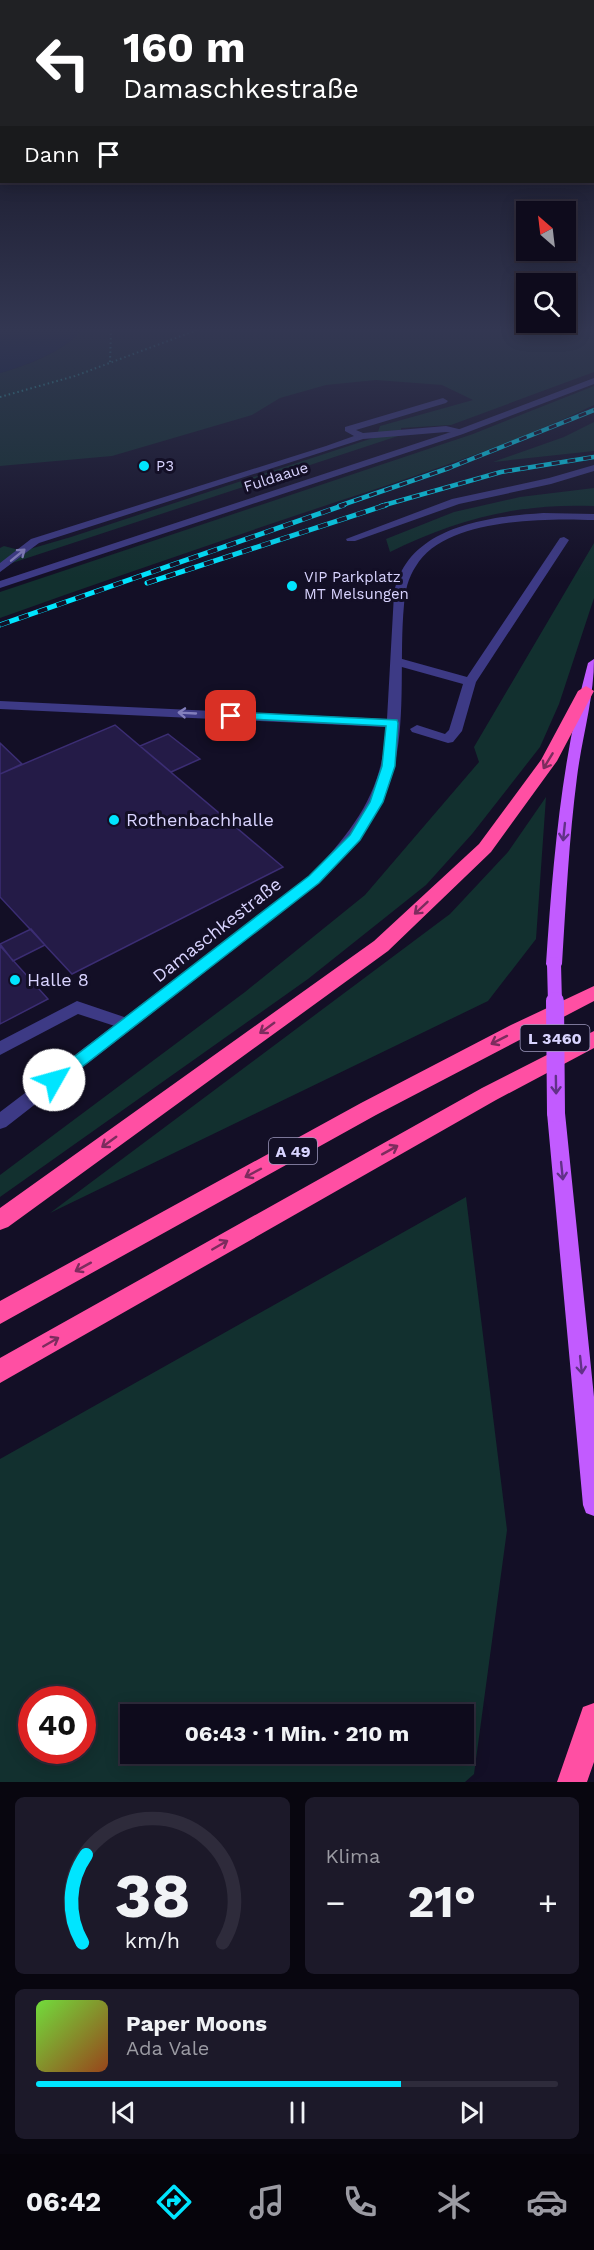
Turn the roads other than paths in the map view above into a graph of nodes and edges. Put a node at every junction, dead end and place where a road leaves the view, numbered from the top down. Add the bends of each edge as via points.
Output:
1 (402, 413) edge
2 (510, 413) edge
3 (460, 432) junction
4 (362, 436) junction
5 (594, 468) edge
6 (594, 517) edge
7 (495, 522) junction
8 (594, 525) edge
9 (351, 539) dead end
10 (564, 540) dead end
11 (0, 569) edge
12 (0, 585) edge
13 (395, 661) junction
14 (594, 663) edge
15 (470, 682) junction
16 (586, 691) junction
17 (0, 705) edge
18 (393, 723) junction
19 (417, 729) dead end
20 (594, 993) edge
21 (127, 1024) junction
22 (594, 1039) edge
23 (0, 1049) edge
24 (0, 1122) edge
25 (0, 1220) edge
26 (0, 1313) edge
27 (0, 1371) edge
28 (594, 1505) edge
29 (594, 1718) edge
30 (572, 1782) edge

1 - 4 street via 348,429
2 - 3 street, Fuldaaue
3 - 4 street via 446,429
3 - 12 street, Fuldaaue
11 -> 4 street via 35,541
5 - 9 street via 456,501
6 - 7 street, Damaschkestraße via 539,516
7 - 8 street, Damaschkestraße
7 - 13 street, Damaschkestraße via 464,529 418,554 401,584
10 - 15 street
13 - 15 street
13 - 18 street, Damaschkestraße
14 - 16 main road, L 3460
15 - 19 street via 455,731 448,739
16 -> 25 highway via 549,760 484,848 381,946
16 -> 28 main road, L 3460, bridge via 573,749 554,964 556,1113
18 -> 17 street
18 - 21 street, Damaschkestraße via 388,766 376,802 355,837 314,880
20 -> 26 highway, A 49 via 499,1040
21 - 23 street via 77,1007
21 - 24 street, Damaschkestraße
27 -> 22 highway, A 49 via 437,1123
29 - 30 highway

